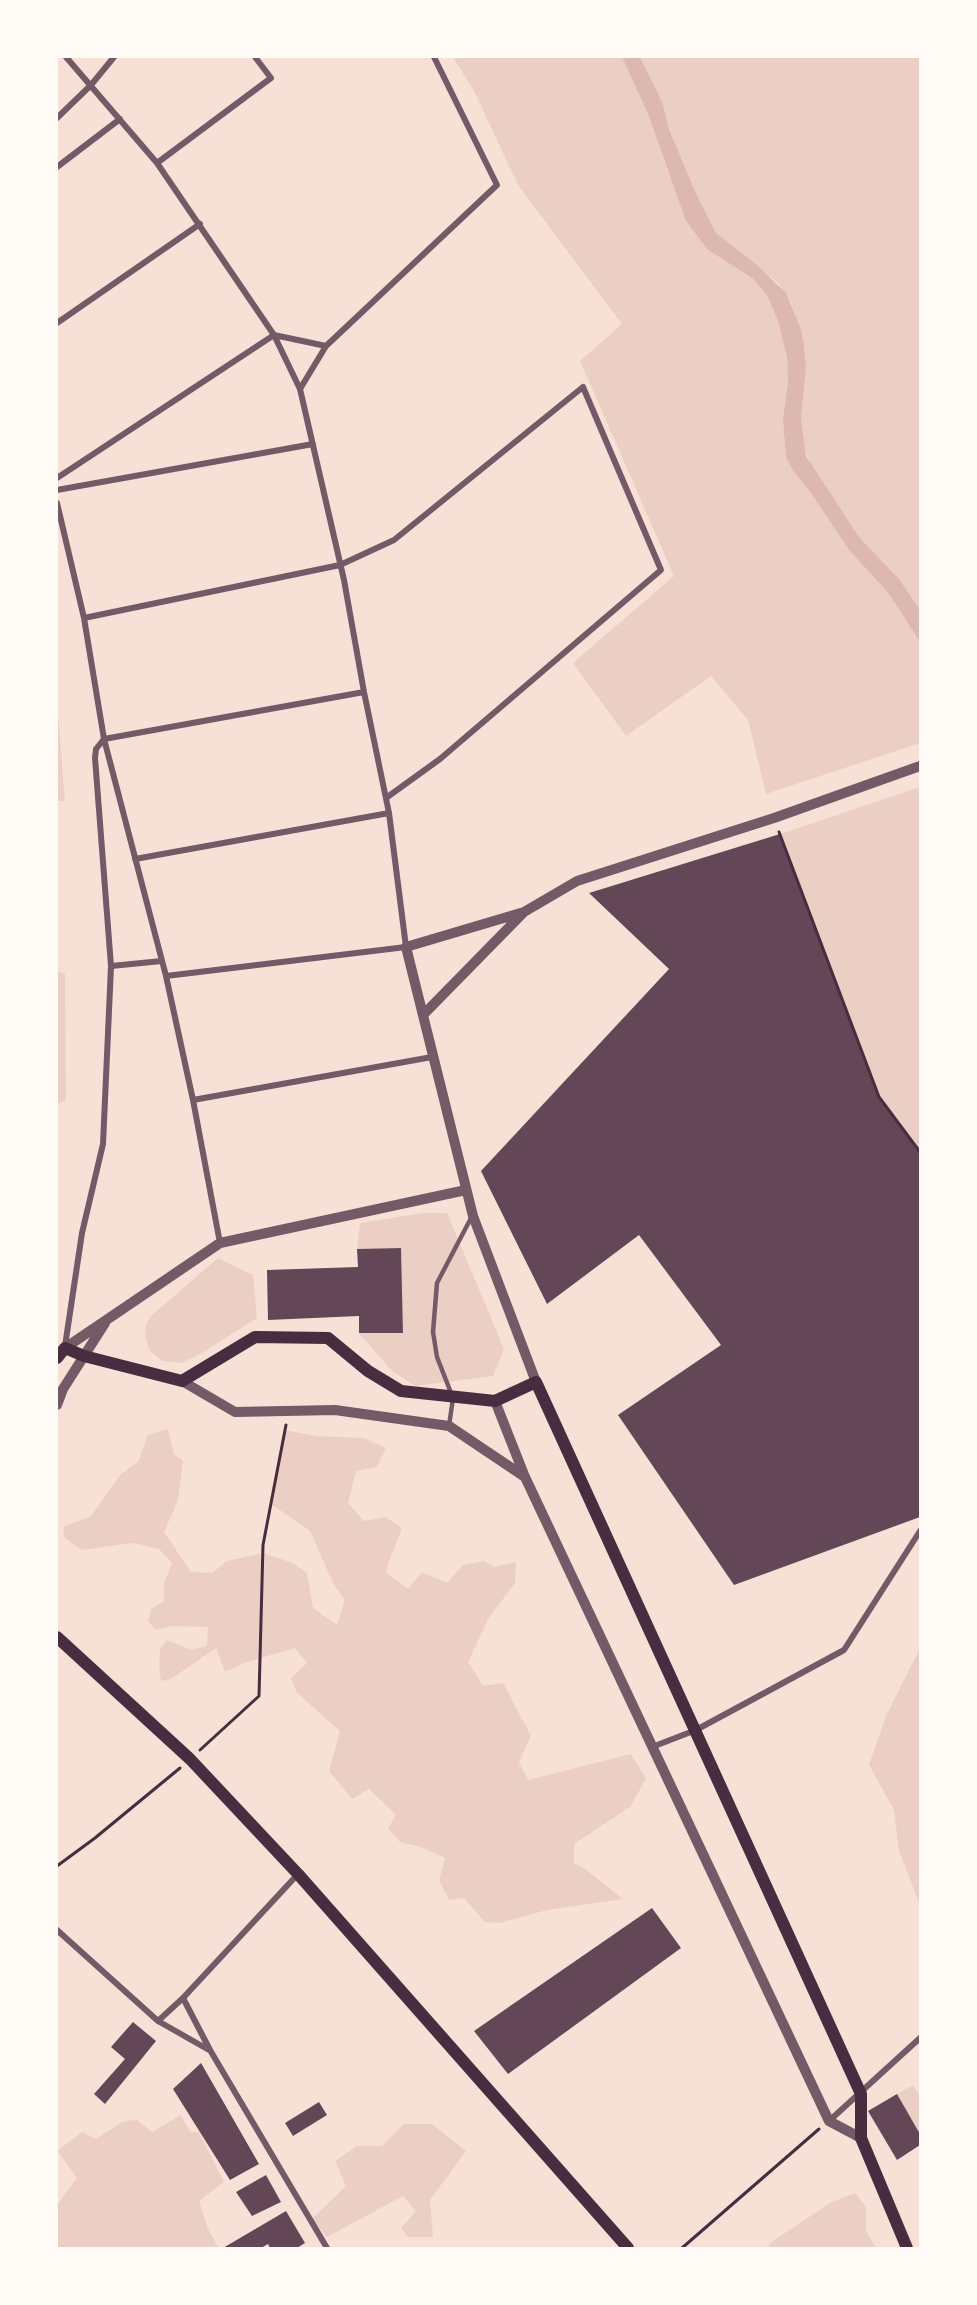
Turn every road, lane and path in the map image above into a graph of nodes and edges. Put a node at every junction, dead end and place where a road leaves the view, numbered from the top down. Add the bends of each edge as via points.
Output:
1 (66, 57) edge
2 (114, 57) edge
3 (255, 57) edge
4 (434, 57) edge
5 (91, 85) junction
6 (57, 118) edge
7 (120, 119) junction
8 (157, 163) junction
9 (57, 167) edge
10 (200, 224) junction
11 (57, 323) edge
12 (274, 335) junction
13 (326, 346) junction
14 (300, 389) junction
15 (313, 444) junction
16 (57, 478) edge
17 (57, 490) edge
18 (57, 503) edge
19 (340, 565) junction
20 (84, 618) junction
21 (364, 692) junction
22 (104, 739) junction
23 (920, 766) edge
24 (386, 798) junction
25 (389, 813) junction
26 (774, 818) junction
27 (135, 859) junction
28 (524, 912) junction
29 (406, 947) junction
30 (162, 961) junction
31 (111, 966) junction
32 (166, 976) junction
33 (423, 1014) junction
34 (432, 1057) junction
35 (193, 1100) junction
36 (920, 1152) edge
37 (466, 1190) junction
38 (472, 1216) junction
39 (220, 1243) junction
40 (109, 1317) junction
41 (65, 1348) junction
42 (84, 1356) junction
43 (57, 1358) edge
44 (182, 1381) junction
45 (536, 1382) junction
46 (453, 1398) junction
47 (495, 1401) junction
48 (57, 1405) edge
49 (288, 1411) junction
50 (449, 1426) junction
51 (525, 1477) junction
52 (920, 1531) edge
53 (57, 1637) edge
54 (696, 1730) junction
55 (652, 1747) junction
56 (190, 1759) junction
57 (57, 1866) edge
58 (298, 1874) junction
59 (57, 1930) edge
60 (183, 1998) junction
61 (158, 2021) junction
62 (920, 2038) edge
63 (210, 2050) junction
64 (861, 2094) junction
65 (829, 2121) junction
66 (861, 2138) junction
67 (327, 2248) edge
68 (628, 2248) edge
69 (682, 2248) edge
70 (907, 2248) edge

1 - 5 street
2 - 5 street
3 - 8 street via 271,78
4 - 13 street via 497,184
5 - 6 street
5 - 7 street
7 - 8 street
7 - 9 street
8 - 10 street
10 - 11 street
10 - 12 street
12 - 13 street
12 - 14 street
12 - 16 street
13 - 14 street
14 - 15 street
15 - 17 street
15 - 19 street
18 - 20 street
19 - 20 street
19 - 21 street
19 - 24 street via 394,540 583,387 661,570 440,759
20 - 22 street
21 - 22 street
21 - 24 street
22 - 27 street
22 - 31 street via 95,758
23 - 26 street
24 - 25 street
25 - 27 street
25 - 29 street
26 - 28 street via 577,881
26 - 36 path via 879,1097
27 - 30 street
28 - 29 street
28 - 33 street
29 - 32 street
29 - 33 street
30 - 31 street
30 - 32 street
31 - 41 street via 103,1144 82,1233
32 - 35 street
33 - 34 street
34 - 35 street
34 - 37 street
35 - 39 street
37 - 38 street
37 - 39 street
38 - 45 street
38 - 46 lane via 437,1283 433,1332 437,1357
39 - 40 street
40 - 41 street
40 - 42 street
41 - 42 main road
41 - 43 main road
42 - 44 main road
42 - 48 street
44 - 46 main road via 255,1337 328,1338 368,1371 401,1391
44 - 49 street via 235,1412
45 - 47 main road
45 - 54 main road
46 - 47 main road
46 - 50 lane
47 - 51 street
49 - 50 street via 335,1410
49 - 56 path via 263,1545 259,1696
50 - 51 street
51 - 55 street
52 - 54 street via 843,1650
53 - 56 main road
54 - 55 street
54 - 64 main road
55 - 65 street
56 - 57 path
56 - 58 main road
58 - 60 street
58 - 68 main road
59 - 61 street
60 - 61 street
60 - 63 street
61 - 63 street
62 - 64 street
63 - 67 street
64 - 65 street
64 - 66 main road
65 - 66 street
65 - 69 path
66 - 70 main road

